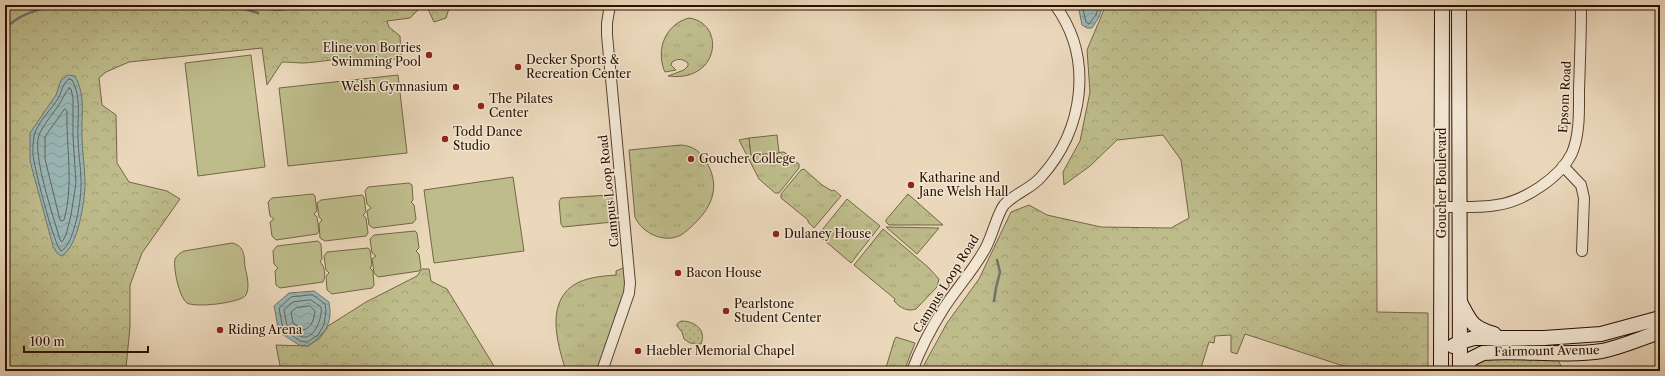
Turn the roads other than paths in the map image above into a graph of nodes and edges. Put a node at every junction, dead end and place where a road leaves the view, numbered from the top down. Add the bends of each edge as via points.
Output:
1 (610, 5) edge
2 (1054, 5) edge
3 (1442, 5) edge
4 (1459, 5) edge
5 (1581, 5) edge
6 (1563, 166) junction
7 (1460, 207) junction
8 (1442, 208) junction
9 (1582, 251) dead end
10 (1460, 302) junction
11 (1660, 318) edge
12 (1660, 332) edge
13 (1507, 338) junction
14 (1460, 342) junction
15 (1441, 366) edge
16 (602, 371) edge
17 (912, 371) edge
18 (1460, 371) edge
19 (1464, 371) edge

1 - 16 street, Campus Loop Road via 607,35 630,283 629,293
2 - 17 street, Campus Loop Road via 1072,36 1079,69 1079,97 1072,126 1046,172 1004,205 986,248 939,317
3 - 8 main road, Goucher Boulevard
4 - 7 main road, Goucher Boulevard
5 - 6 street, Epsom Road via 1576,140 1572,154
6 - 7 street, Epsom Road via 1538,188 1522,197 1498,205
6 - 9 street via 1581,185 1584,198
7 - 8 street, Epsom Road
7 - 10 main road, Goucher Boulevard
8 - 15 main road, Goucher Boulevard
10 - 13 main road via 1478,329
10 - 14 main road, Goucher Boulevard
11 - 13 main road, Fairmount Avenue via 1601,334
12 - 19 main road, Fairmount Avenue via 1601,351 1483,353 1471,359
13 - 14 main road, Fairmount Avenue via 1474,338
14 - 15 main road, Fairmount Avenue via 1448,351
14 - 18 main road

